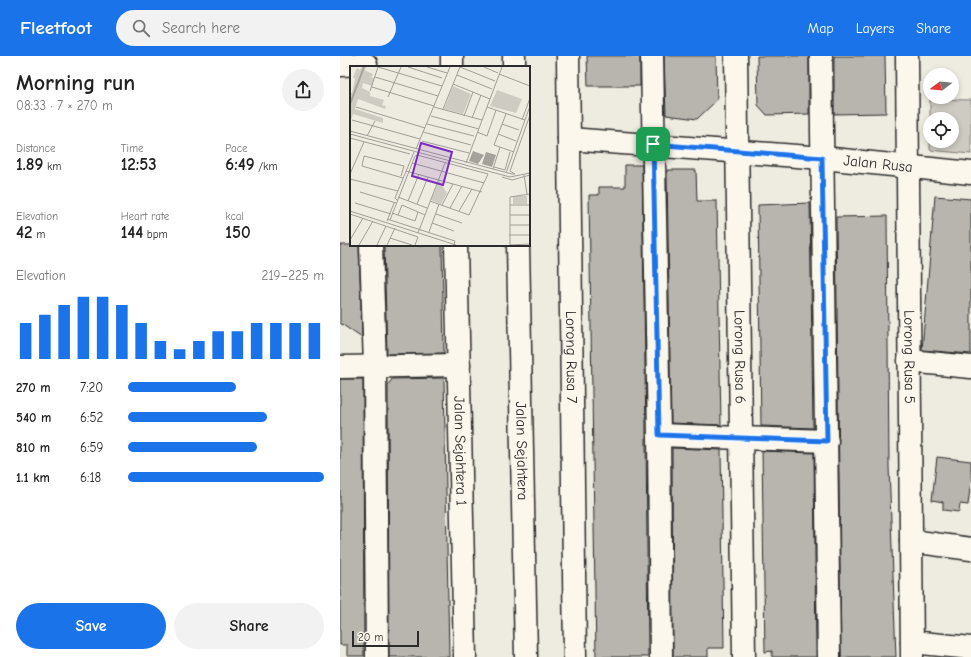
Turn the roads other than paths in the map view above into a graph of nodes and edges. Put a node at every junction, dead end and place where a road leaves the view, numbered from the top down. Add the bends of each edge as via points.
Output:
1 (568, 56) edge
2 (652, 56) edge
3 (736, 56) edge
4 (821, 56) edge
5 (907, 56) edge
6 (366, 62) edge
7 (340, 65) edge
8 (569, 139) junction
9 (653, 144) junction
10 (737, 151) junction
11 (822, 158) junction
12 (909, 166) junction
13 (971, 173) edge
14 (371, 246) edge
15 (456, 246) edge
16 (518, 246) edge
17 (909, 361) junction
18 (459, 365) junction
19 (375, 366) junction
20 (340, 367) edge
21 (971, 367) edge
22 (659, 435) junction
23 (741, 439) junction
24 (827, 441) junction
25 (911, 541) junction
26 (971, 548) edge
27 (971, 648) edge
28 (912, 649) edge
29 (377, 657) edge
30 (465, 657) edge
31 (526, 657) edge
32 (575, 657) edge
33 (661, 657) edge
34 (744, 657) edge
35 (829, 657) edge

1 - 8 street, Lorong Rusa 7
2 - 9 street
3 - 10 street, Lorong Rusa 6
4 - 11 street
5 - 12 street, Lorong Rusa 5
6 - 7 street
8 - 9 street, Jalan Rusa
8 - 32 street, Lorong Rusa 7
9 - 10 street, Jalan Rusa
9 - 22 street
10 - 11 street, Jalan Rusa
10 - 23 street, Lorong Rusa 6
11 - 12 street, Jalan Rusa
11 - 24 street
12 - 13 street, Jalan Rusa
12 - 17 street, Lorong Rusa 5
14 - 19 street
15 - 18 street, Jalan Sejahtera 1
16 - 31 street, Jalan Sejahtera
17 - 21 street
17 - 25 street, Lorong Rusa 5
18 - 19 street
18 - 30 street, Jalan Sejahtera 1
19 - 20 street
19 - 29 street
22 - 23 street
22 - 33 street
23 - 24 street
23 - 34 street, Lorong Rusa 6
24 - 35 street
25 - 26 street
25 - 28 street, Lorong Rusa 5
27 - 28 street

